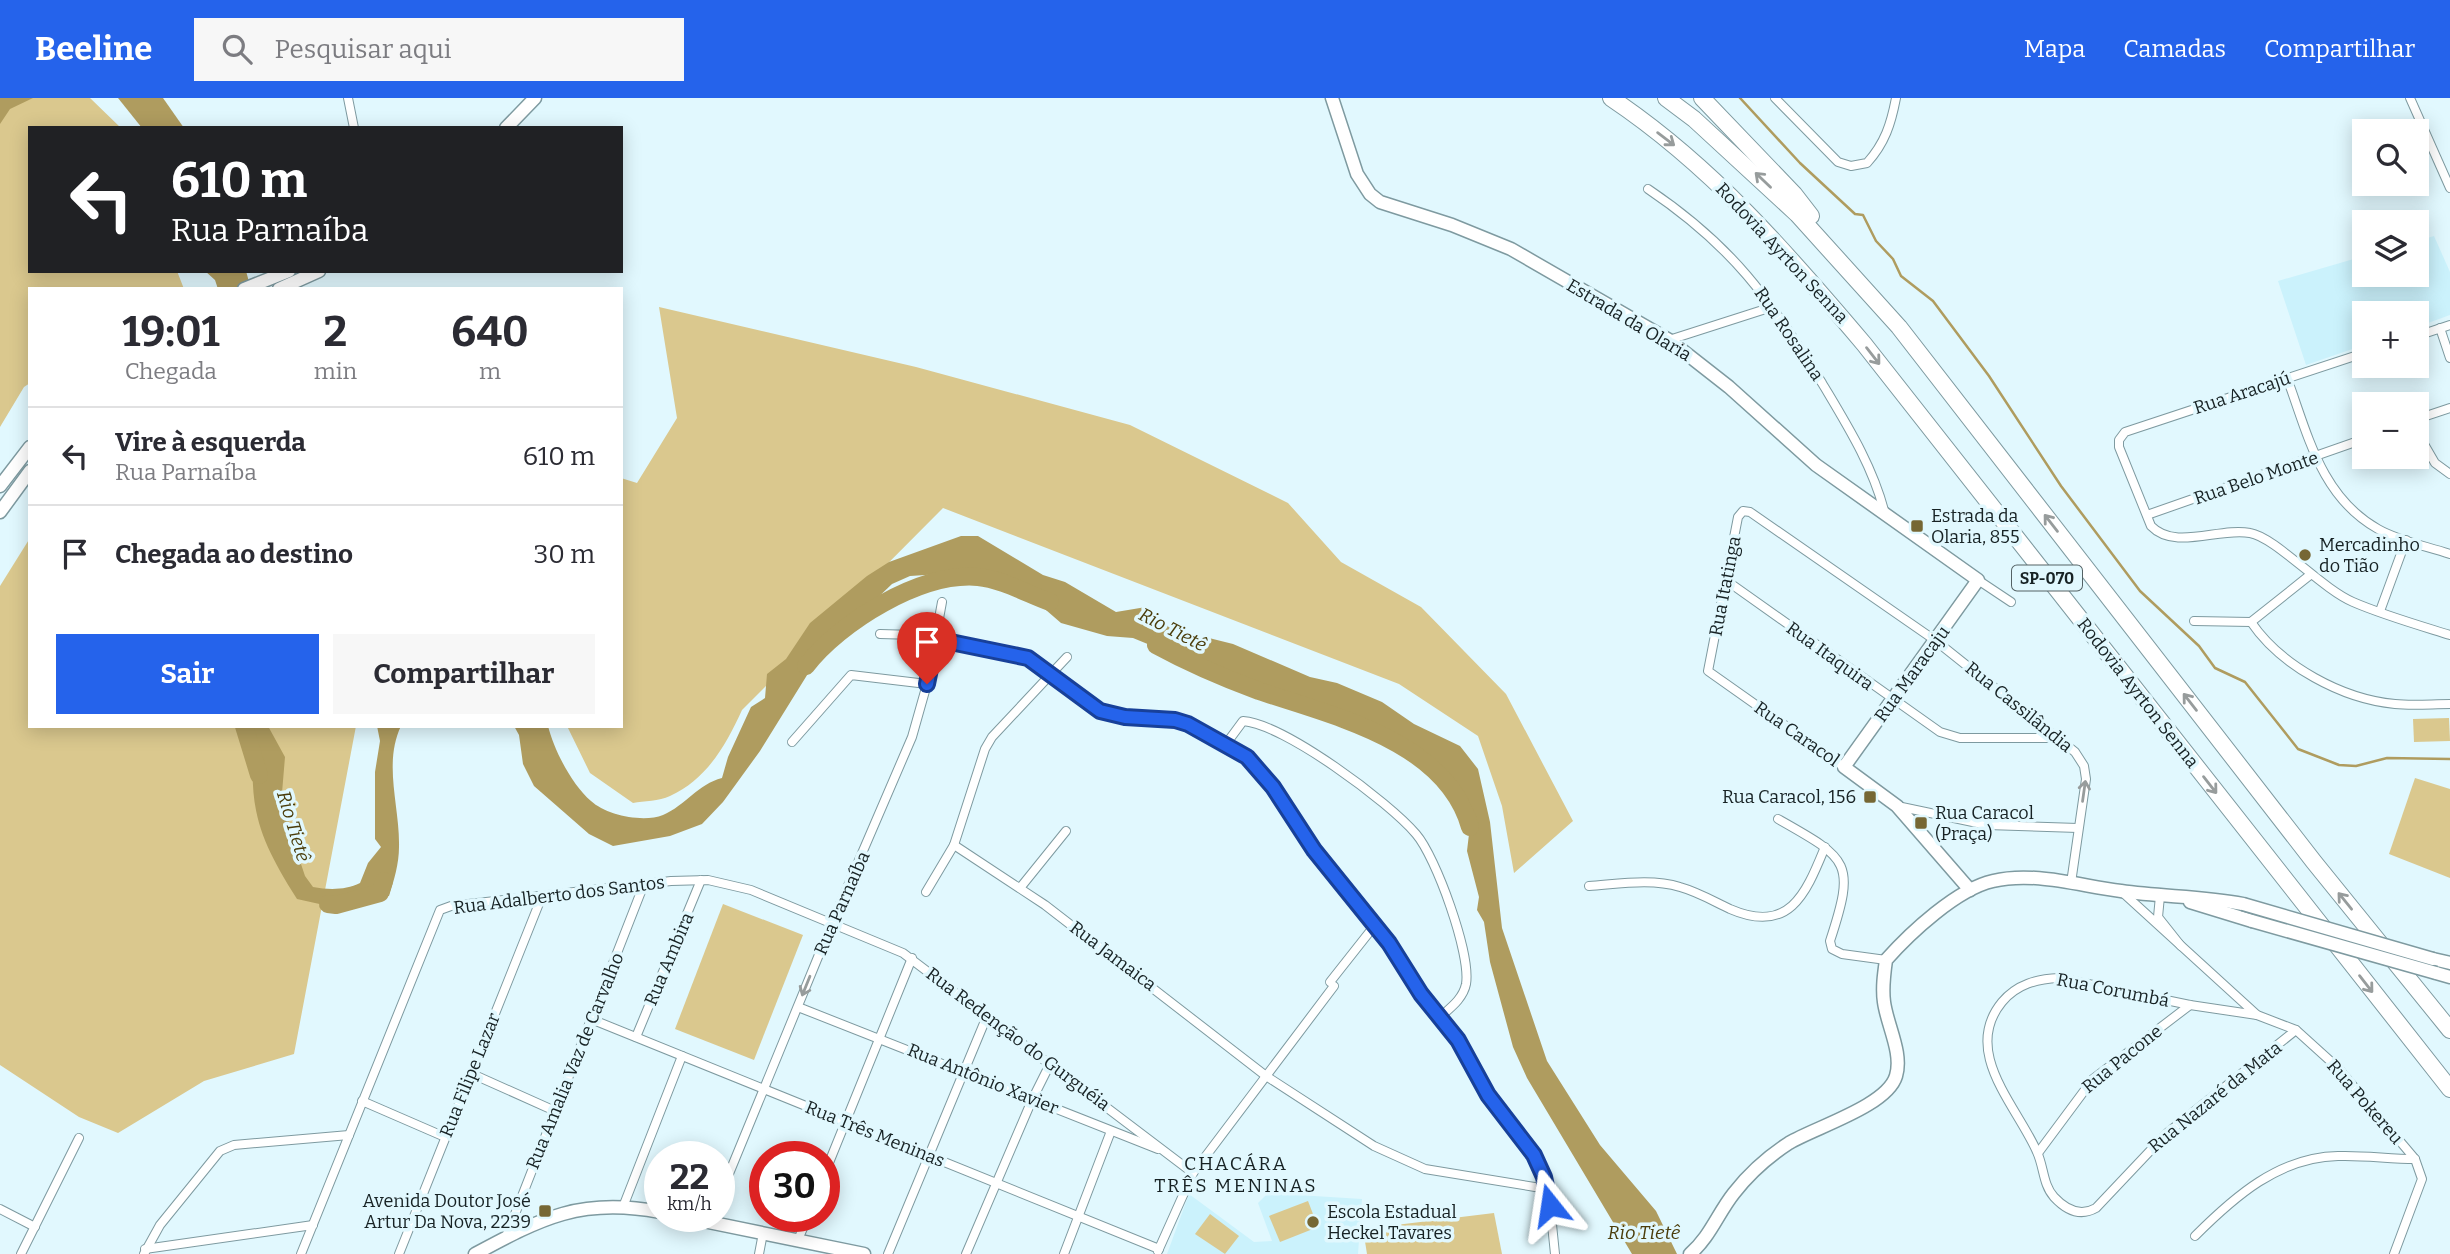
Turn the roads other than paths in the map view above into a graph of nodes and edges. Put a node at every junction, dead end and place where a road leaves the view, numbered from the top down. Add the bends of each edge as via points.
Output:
1 (348, 98) edge
2 (535, 98) edge
3 (1332, 98) edge
4 (1611, 98) edge
5 (1666, 98) edge
6 (1702, 98) edge
7 (1775, 98) edge
8 (1896, 98) edge
9 (2410, 98) edge
10 (354, 126) edge
11 (508, 126) edge
12 (2450, 188) edge
13 (1648, 189) dead end
14 (1852, 272) junction
15 (284, 273) edge
16 (315, 273) edge
17 (249, 287) edge
18 (283, 287) edge
19 (1772, 307) junction
20 (2450, 325) edge
21 (2441, 328) junction
22 (2429, 332) edge
23 (1669, 341) junction
24 (2352, 357) edge
25 (2450, 358) edge
26 (2287, 378) junction
27 (2450, 408) edge
28 (2429, 415) edge
29 (2352, 444) edge
30 (28, 450) edge
31 (2429, 453) edge
32 (2316, 457) junction
33 (28, 474) edge
34 (2450, 474) edge
35 (0, 486) edge
36 (0, 512) edge
37 (1750, 512) joint
38 (1885, 514) junction
39 (2147, 515) junction
40 (2406, 540) junction
41 (2450, 554) edge
42 (2310, 575) junction
43 (1978, 580) junction
44 (1727, 581) junction
45 (942, 602) dead end
46 (2011, 602) dead end
47 (2380, 611) junction
48 (2194, 621) dead end
49 (2251, 622) junction
50 (880, 634) dead end
51 (2450, 635) edge
52 (936, 639) junction
53 (1936, 641) junction
54 (1067, 657) dead end
55 (1708, 671) joint
56 (1052, 674) junction
57 (927, 684) junction
58 (1892, 701) junction
59 (2450, 704) edge
60 (2058, 738) junction
61 (792, 742) dead end
62 (1226, 744) junction
63 (1844, 767) junction
64 (1897, 806) junction
65 (1778, 819) dead end
66 (2078, 828) junction
67 (1066, 831) dead end
68 (954, 845) junction
69 (1825, 847) junction
70 (701, 880) junction
71 (2071, 883) junction
72 (644, 884) junction
73 (1589, 886) dead end
74 (1020, 888) junction
75 (1970, 890) junction
76 (2121, 891) junction
77 (926, 892) dead end
78 (2160, 896) junction
79 (542, 897) junction
80 (2177, 898) junction
81 (832, 923) junction
82 (1375, 925) junction
83 (2181, 946) junction
84 (912, 958) junction
85 (1886, 960) junction
86 (2450, 963) edge
87 (2450, 977) edge
88 (2190, 1005) junction
89 (798, 1007) junction
90 (2257, 1015) junction
91 (987, 1016) junction
92 (1440, 1017) junction
93 (591, 1019) junction
94 (2296, 1030) junction
95 (2450, 1030) edge
96 (879, 1037) junction
97 (636, 1038) junction
98 (682, 1056) junction
99 (1050, 1064) junction
100 (963, 1072) junction
101 (470, 1073) junction
102 (1266, 1076) junction
103 (764, 1089) junction
104 (2450, 1089) edge
105 (1032, 1100) junction
106 (362, 1101) junction
107 (555, 1111) junction
108 (846, 1122) junction
109 (1111, 1131) junction
110 (349, 1135) junction
111 (445, 1137) junction
112 (79, 1138) dead end
113 (838, 1141) edge
114 (1167, 1152) junction
115 (2038, 1153) junction
116 (929, 1156) junction
117 (735, 1159) edge
118 (2414, 1159) junction
119 (1193, 1173) junction
120 (996, 1183) junction
121 (1547, 1189) junction
122 (623, 1207) junction
123 (0, 1209) edge
124 (644, 1210) edge
125 (2073, 1211) joint
126 (1079, 1216) junction
127 (313, 1225) junction
128 (735, 1226) edge
129 (35, 1227) junction
130 (801, 1232) edge
131 (763, 1233) junction
132 (506, 1237) junction
133 (2195, 1237) dead end
134 (798, 1240) junction
135 (144, 1252) edge
136 (1158, 1252) edge
137 (22, 1254) edge
138 (301, 1254) edge
139 (399, 1254) edge
140 (475, 1254) edge
141 (759, 1254) edge
142 (864, 1254) edge
143 (888, 1254) edge
144 (966, 1254) edge
145 (1064, 1254) edge
146 (1555, 1254) edge
147 (1690, 1254) edge
148 (2394, 1254) edge

1 - 10 street
2 - 11 main road
3 - 23 main road, Estrada da Olaria via 1357,174 1380,202 1511,249
4 -> 104 highway, Rodovia Ayrton Senna / SP-070 via 1731,194 1811,281
14 -> 5 highway, Rodovia Ayrton Senna / SP-070 via 1754,172
6 - 14 highway via 1794,194
7 - 8 street via 1832,157 1851,166 1867,163 1881,145
9 - 12 street
13 - 19 street, Rua Rosalina via 1717,241
95 -> 14 highway, Rodovia Ayrton Senna / SP-070
15 - 17 main road
16 - 18 main road
19 - 23 street
19 - 38 street, Rua Rosalina via 1857,442
20 - 21 street
21 - 22 street
21 - 25 street
23 - 38 main road, Estrada da Olaria via 1729,387 1816,465
24 - 26 street, Rua Aracajú
26 - 32 street
26 - 39 street, Rua Aracajú via 2121,436 2119,447
27 - 28 street
29 - 32 street, Rua Belo Monte
30 - 35 main road
31 - 34 street
32 - 39 street, Rua Belo Monte
32 - 40 street via 2331,488 2345,504 2378,529
33 - 36 main road
37 - 44 street, Rua Itatinga via 1743,511 1738,517
37 - 53 street, Rua Cassilândia
38 - 43 main road, Estrada da Olaria
39 - 42 street via 2151,526 2166,536 2252,533
40 - 41 street
40 - 47 street
42 - 47 street via 2352,602
42 - 49 street
43 - 46 street
43 - 53 main road, Rua Maracaju
44 - 55 street, Rua Itatinga
44 - 58 street, Rua Itaquira
45 - 52 street, Rua Parnaíba
47 - 51 street
48 - 49 street
49 - 59 street via 2303,670 2346,693 2393,704
50 - 52 street
52 - 56 street via 1028,658
52 - 57 street, Rua Parnaíba
53 - 58 main road, Rua Maracaju
53 - 60 street, Rua Cassilândia
54 - 56 street
55 - 63 street, Rua Caracol
56 - 62 street via 1100,711 1175,720
56 - 68 street via 999,728 985,749
57 - 61 street via 851,675
57 - 81 street, Rua Parnaíba via 908,748
58 - 60 street, Rua Itaquira via 1949,736
58 - 63 main road, Rua Maracaju
66 -> 60 street, Rua Cassilândia via 2084,765
62 - 82 street via 1260,770 1314,850
62 - 92 street via 1241,722 1259,725 1356,780 1409,826 1425,847 1454,920 1465,969 1464,992
63 - 64 main road, Rua Caracol
64 - 66 street via 1987,825
64 - 75 main road, Rua Caracol
65 - 69 street
66 - 71 street, Rua Cassilândia
67 - 74 street
68 - 74 street, Rua Jamaica
68 - 77 street
69 - 73 street via 1802,897 1781,914 1741,913 1678,886
69 - 85 street via 1840,861 1846,884 1830,946 1842,954
70 - 72 street, Rua Adalberto dos Santos
70 - 81 street, Rua Adalberto dos Santos via 751,890
70 - 97 street, Rua Ambira
71 - 75 main road via 2015,878
71 - 76 main road
72 - 79 street, Rua Adalberto dos Santos
72 - 93 street, Rua Amalia Vaz de Carvalho
74 - 102 street, Rua Jamaica
75 - 85 main road
76 - 78 main road
76 - 83 street, Rua Pokereu
78 - 80 main road
78 - 83 street, Rua Pokereu via 2158,917
79 - 101 street, Rua Filipe Lazar
79 - 106 street, Rua Adalberto dos Santos via 440,910
80 - 86 main road, bridge via 2244,904
80 - 87 main road, bridge
81 - 84 street, Rua Redenção do Gurguéia
81 -> 89 street, Rua Parnaíba
82 - 92 street
82 - 102 street
83 - 90 street, Rua Pokereu
84 - 91 street, Rua Redenção do Gurguéia
84 - 96 street
85 - 147 main road via 1884,1003 1898,1062 1896,1077 1872,1102 1787,1145 1758,1168
88 - 90 street, Rua Corumbá
88 - 115 street, Rua Pacone via 2093,1079
88 - 115 street, Rua Corumbá via 2059,978 2040,979 2008,995 1989,1026 1987,1045 1992,1070
89 - 96 street, Rua Antônio Xavier
89 - 103 street, Rua Parnaíba
90 - 94 street, Rua Pokereu
91 - 99 street, Rua Redenção do Gurguéia
91 - 100 street
92 - 121 street via 1488,1095 1534,1155
93 - 97 street, Rua Três Meninas
93 - 107 street, Rua Amalia Vaz de Carvalho
94 - 118 street, Rua Pokereu via 2338,1068
94 - 125 street, Rua Nazaré da Mata via 2166,1134 2096,1209
96 - 100 street, Rua Antônio Xavier
96 - 108 street
97 - 98 street, Rua Três Meninas
98 - 103 street, Rua Três Meninas
98 - 122 street
99 - 105 street
99 - 114 street, Rua Redenção do Gurguéia
100 - 105 street, Rua Antônio Xavier
100 - 116 street
101 - 107 street
101 - 111 street, Rua Filipe Lazar
102 - 119 street
102 - 121 street, Rua Jamaica via 1408,1163 1451,1175
103 - 108 street, Rua Três Meninas
103 - 117 street, Rua Parnaíba
105 - 109 street, Rua Antônio Xavier
105 - 120 street
106 - 110 street, Rua Adalberto dos Santos
106 - 111 street
107 - 132 street, Rua Amalia Vaz de Carvalho
108 - 113 street
108 - 116 street, Rua Três Meninas
109 - 114 street, Rua Antônio Xavier
109 - 126 street
110 - 127 street, Rua Adalberto dos Santos
110 - 135 street via 220,1151
111 - 139 street, Rua Filipe Lazar
112 - 129 street
114 - 119 street, Rua Redenção do Gurguéia
115 - 125 street, Rua Corumbá via 2049,1189
116 - 120 street, Rua Três Meninas
116 - 143 street
118 - 133 street via 2337,1156 2299,1161 2246,1188
118 - 148 street via 2422,1179
119 - 136 street
120 - 126 street, Rua Três Meninas
120 - 144 street
121 - 146 street
122 - 124 main road
122 - 132 main road via 566,1211
123 - 129 street
126 - 136 street, Rua Três Meninas
126 - 145 street
127 - 135 street
127 - 138 street, Rua Adalberto dos Santos
128 - 131 main road
129 - 137 street
130 - 134 street
131 - 134 main road
131 - 141 street
132 - 140 main road
134 - 142 main road

